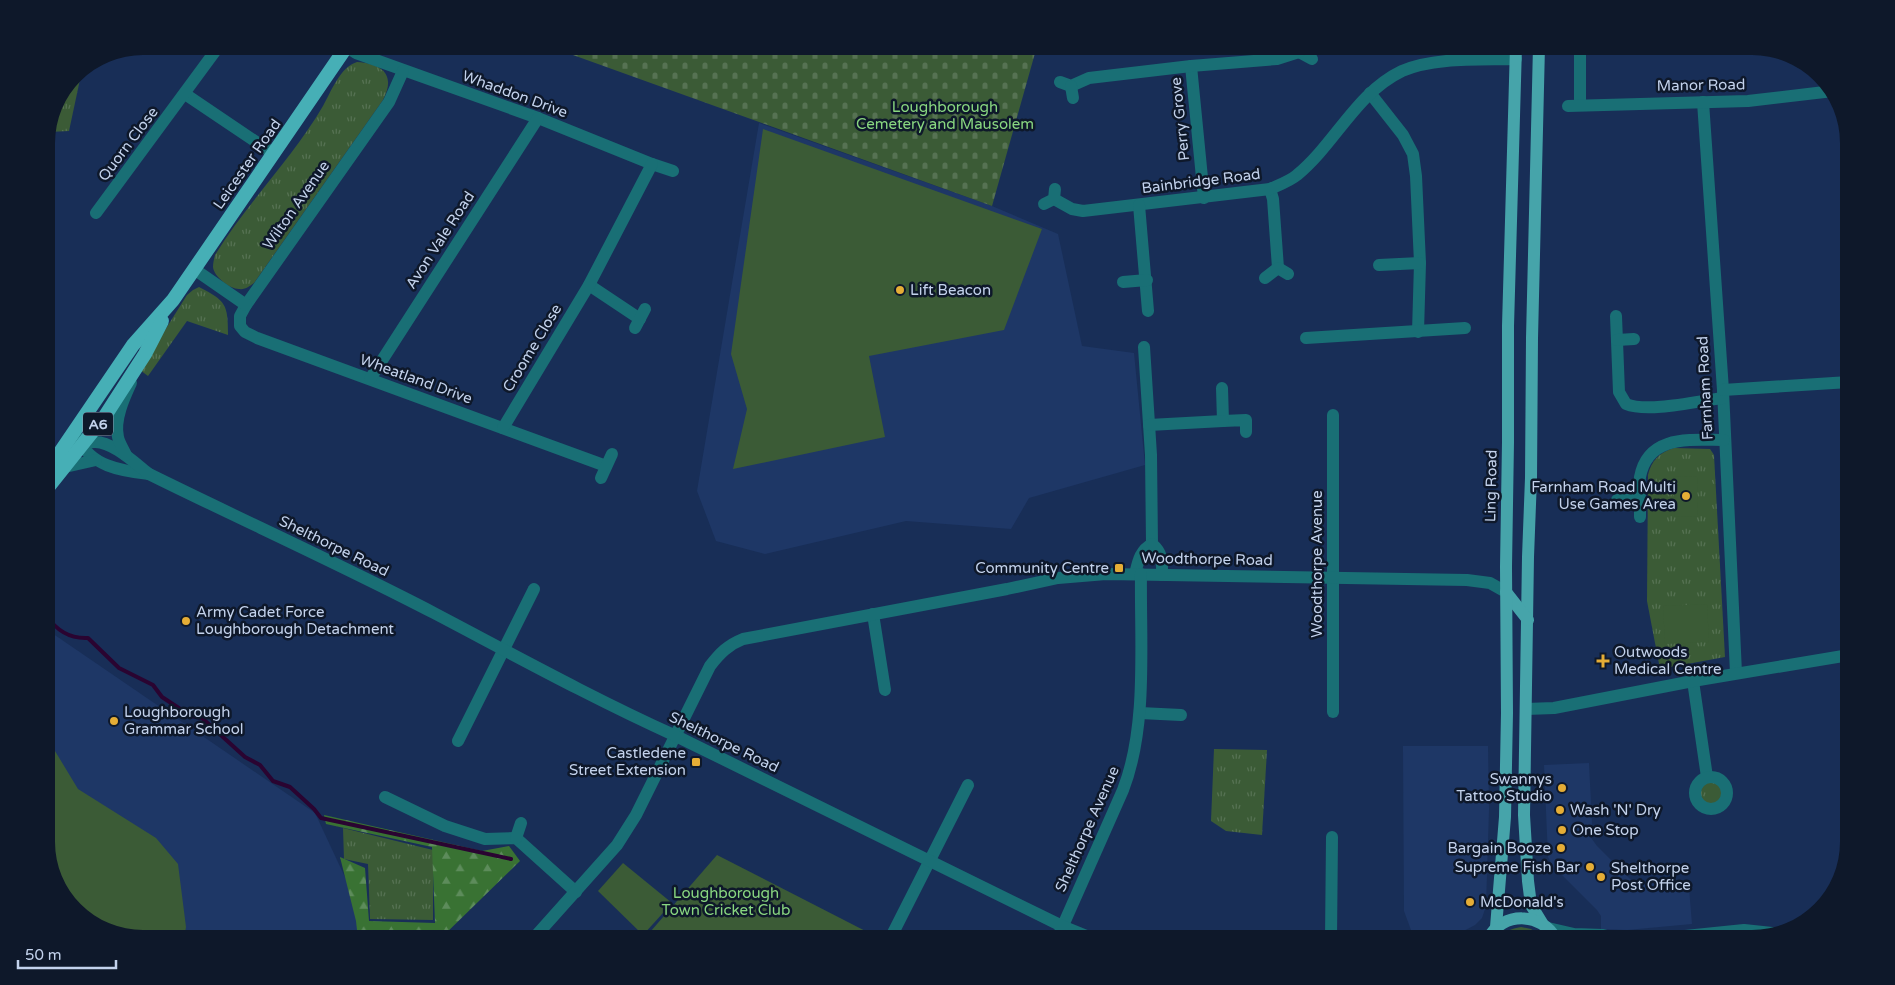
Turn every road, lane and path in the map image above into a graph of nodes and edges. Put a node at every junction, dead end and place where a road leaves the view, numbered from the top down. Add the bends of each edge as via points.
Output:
1 (213, 55) edge
2 (341, 55) edge
3 (361, 55) edge
4 (1287, 55) edge
5 (1308, 55) edge
6 (1493, 55) edge
7 (1516, 55) edge
8 (1539, 55) edge
9 (1579, 55) edge
10 (1312, 59) dead end
11 (1191, 66) junction
12 (403, 71) junction
13 (1068, 89) dead end
14 (1824, 92) edge
15 (1370, 93) junction
16 (185, 94) junction
17 (1704, 102) junction
18 (538, 118) junction
19 (274, 154) junction
20 (652, 164) junction
21 (673, 171) dead end
22 (1270, 189) junction
23 (1051, 197) dead end
24 (1204, 198) junction
25 (1139, 205) junction
26 (96, 214) dead end
27 (1420, 263) junction
28 (1379, 265) dead end
29 (194, 269) junction
30 (1265, 278) dead end
31 (1146, 280) junction
32 (1123, 282) dead end
33 (589, 285) junction
34 (173, 300) junction
35 (246, 304) junction
36 (1148, 311) dead end
37 (1616, 316) dead end
38 (640, 318) dead end
39 (1465, 328) dead end
40 (1418, 332) junction
41 (1306, 338) dead end
42 (1634, 339) dead end
43 (1617, 340) junction
44 (1144, 347) dead end
45 (145, 354) junction
46 (370, 379) junction
47 (1840, 383) edge
48 (1222, 388) dead end
49 (1723, 394) junction
50 (1333, 415) dead end
51 (1224, 421) junction
52 (78, 425) junction
53 (1149, 425) junction
54 (503, 428) junction
55 (1246, 432) dead end
56 (1724, 440) junction
57 (81, 446) junction
58 (126, 455) junction
59 (96, 460) junction
60 (60, 463) junction
61 (55, 467) edge
62 (55, 473) edge
63 (149, 474) junction
64 (601, 478) dead end
65 (1617, 500) dead end
66 (1640, 500) junction
67 (1640, 517) dead end
68 (1152, 544) junction
69 (1138, 574) junction
70 (1162, 575) junction
71 (1334, 578) junction
72 (534, 589) dead end
73 (1506, 592) junction
74 (873, 614) junction
75 (1528, 620) junction
76 (503, 651) junction
77 (1840, 656) edge
78 (1736, 673) junction
79 (1693, 681) junction
80 (885, 690) dead end
81 (1526, 709) junction
82 (1333, 712) dead end
83 (1140, 713) junction
84 (1181, 715) dead end
85 (676, 736) junction
86 (458, 741) dead end
87 (1707, 777) dead end
88 (968, 785) dead end
89 (385, 797) dead end
90 (522, 823) dead end
91 (1332, 837) dead end
92 (516, 838) junction
93 (931, 860) junction
94 (576, 892) junction
95 (1545, 925) junction
96 (1062, 926) junction
97 (541, 930) edge
98 (895, 930) edge
99 (1060, 930) edge
100 (1072, 930) edge
101 (1331, 930) edge
102 (1489, 930) edge
103 (1495, 930) edge
104 (1549, 930) edge
105 (1561, 930) edge

1 - 16 street, Quorn Close
2 - 19 highway, Leicester Road / A6
3 - 12 street, Whaddon Drive
4 - 11 street, Perry Grove via 1277,59
5 - 10 street, Perry Grove
6 - 15 street, Bainbridge Road via 1430,63 1403,71
7 - 73 main road, Ling Road via 1508,326
8 - 75 main road
9 - 17 street, Manor Road via 1574,105
11 - 13 street, Perry Grove via 1089,78
11 - 24 street, Perry Grove
12 - 18 street, Whaddon Drive
12 - 35 street, Wilton Avenue via 389,102
14 - 17 street, Manor Road via 1748,101
15 - 22 street, Bainbridge Road via 1313,160 1295,176
15 - 27 street via 1403,135 1413,154
16 - 19 street
16 - 26 street, Quorn Close
17 - 49 street, Farnham Road
18 - 20 street, Whaddon Drive
18 - 46 street, Avon Vale Road
19 - 29 highway, Leicester Road / A6
20 - 21 street, Whaddon Drive
20 - 33 street, Croome Close
22 - 24 street, Bainbridge Road
22 - 30 street via 1283,271
23 - 25 street, Bainbridge Road via 1083,212
24 - 25 street, Bainbridge Road
25 - 31 street
27 - 28 street
27 - 40 street
29 - 34 highway, Leicester Road / A6
29 - 35 street
31 - 32 street
31 - 36 street
33 - 38 street
33 - 54 street, Croome Close
34 - 45 highway, Leicester Road / A6
34 - 52 highway, Leicester Road / A6 via 133,346
35 - 46 street, Wheatland Drive via 240,316 240,326 245,332
37 - 43 street
39 - 40 street
40 - 41 street
42 - 43 street
43 - 49 street via 1619,392 1626,404 1654,406
44 - 53 street
45 - 57 highway, Leicester Road / A6 via 105,416
45 - 58 street via 126,393 117,426
46 - 54 street, Wheatland Drive
47 - 49 street
48 - 51 street
49 - 56 street, Farnham Road
50 - 71 street, Woodthorpe Avenue
51 - 53 street
51 - 55 street via 1246,420
52 - 57 street via 77,437
52 - 60 highway, Leicester Road / A6
53 - 68 street
54 - 64 street, Wheatland Drive via 609,460
56 - 66 street via 1674,442 1658,447 1643,468
56 - 78 street, Farnham Road
57 - 58 street, Shelthorpe Road via 103,443
57 - 59 street, Shelthorpe Road
57 - 60 highway, Leicester Road / A6
58 - 63 street, Shelthorpe Road
59 - 60 street
59 - 63 street, Shelthorpe Road via 121,471
60 - 61 highway, Leicester Road / A6
60 - 62 highway, Leicester Road / A6
63 - 76 street, Shelthorpe Road via 434,613
65 - 66 street
66 - 67 street
68 - 69 street, Shelthorpe Avenue via 1140,555
68 - 70 street via 1162,559
69 - 70 street, Woodthorpe Road
69 - 74 street, Woodthorpe Road via 1058,578
69 - 83 street, Shelthorpe Avenue
70 - 71 street, Woodthorpe Road
71 - 73 street, Woodthorpe Road via 1466,580 1490,583
71 - 82 street, Woodthorpe Avenue
72 - 76 street
73 - 75 main road, Woodthorpe Road
73 - 102 main road, Ling Road via 1505,817
74 - 80 street
74 - 85 street, Woodthorpe Road via 731,644 710,666
75 - 81 main road
76 - 85 street, Shelthorpe Road
76 - 86 street
77 - 78 street
78 - 79 street
79 - 81 street via 1554,708
79 - 87 street
81 - 95 main road via 1524,815 1528,881 1531,905
83 - 84 street
83 - 96 street, Shelthorpe Avenue via 1127,781
85 - 93 street, Shelthorpe Road
85 - 94 street, Woodthorpe Road via 617,845
88 - 93 street
89 - 92 street via 445,826 485,839
90 - 92 street
91 - 101 street
92 - 94 street
93 - 96 street, Shelthorpe Road
93 - 98 street
94 - 97 street, Woodthorpe Road
95 - 103 main road via 1531,918 1518,918
95 - 104 main road
95 - 105 street
96 - 99 street
96 - 100 street, Shelthorpe Road

